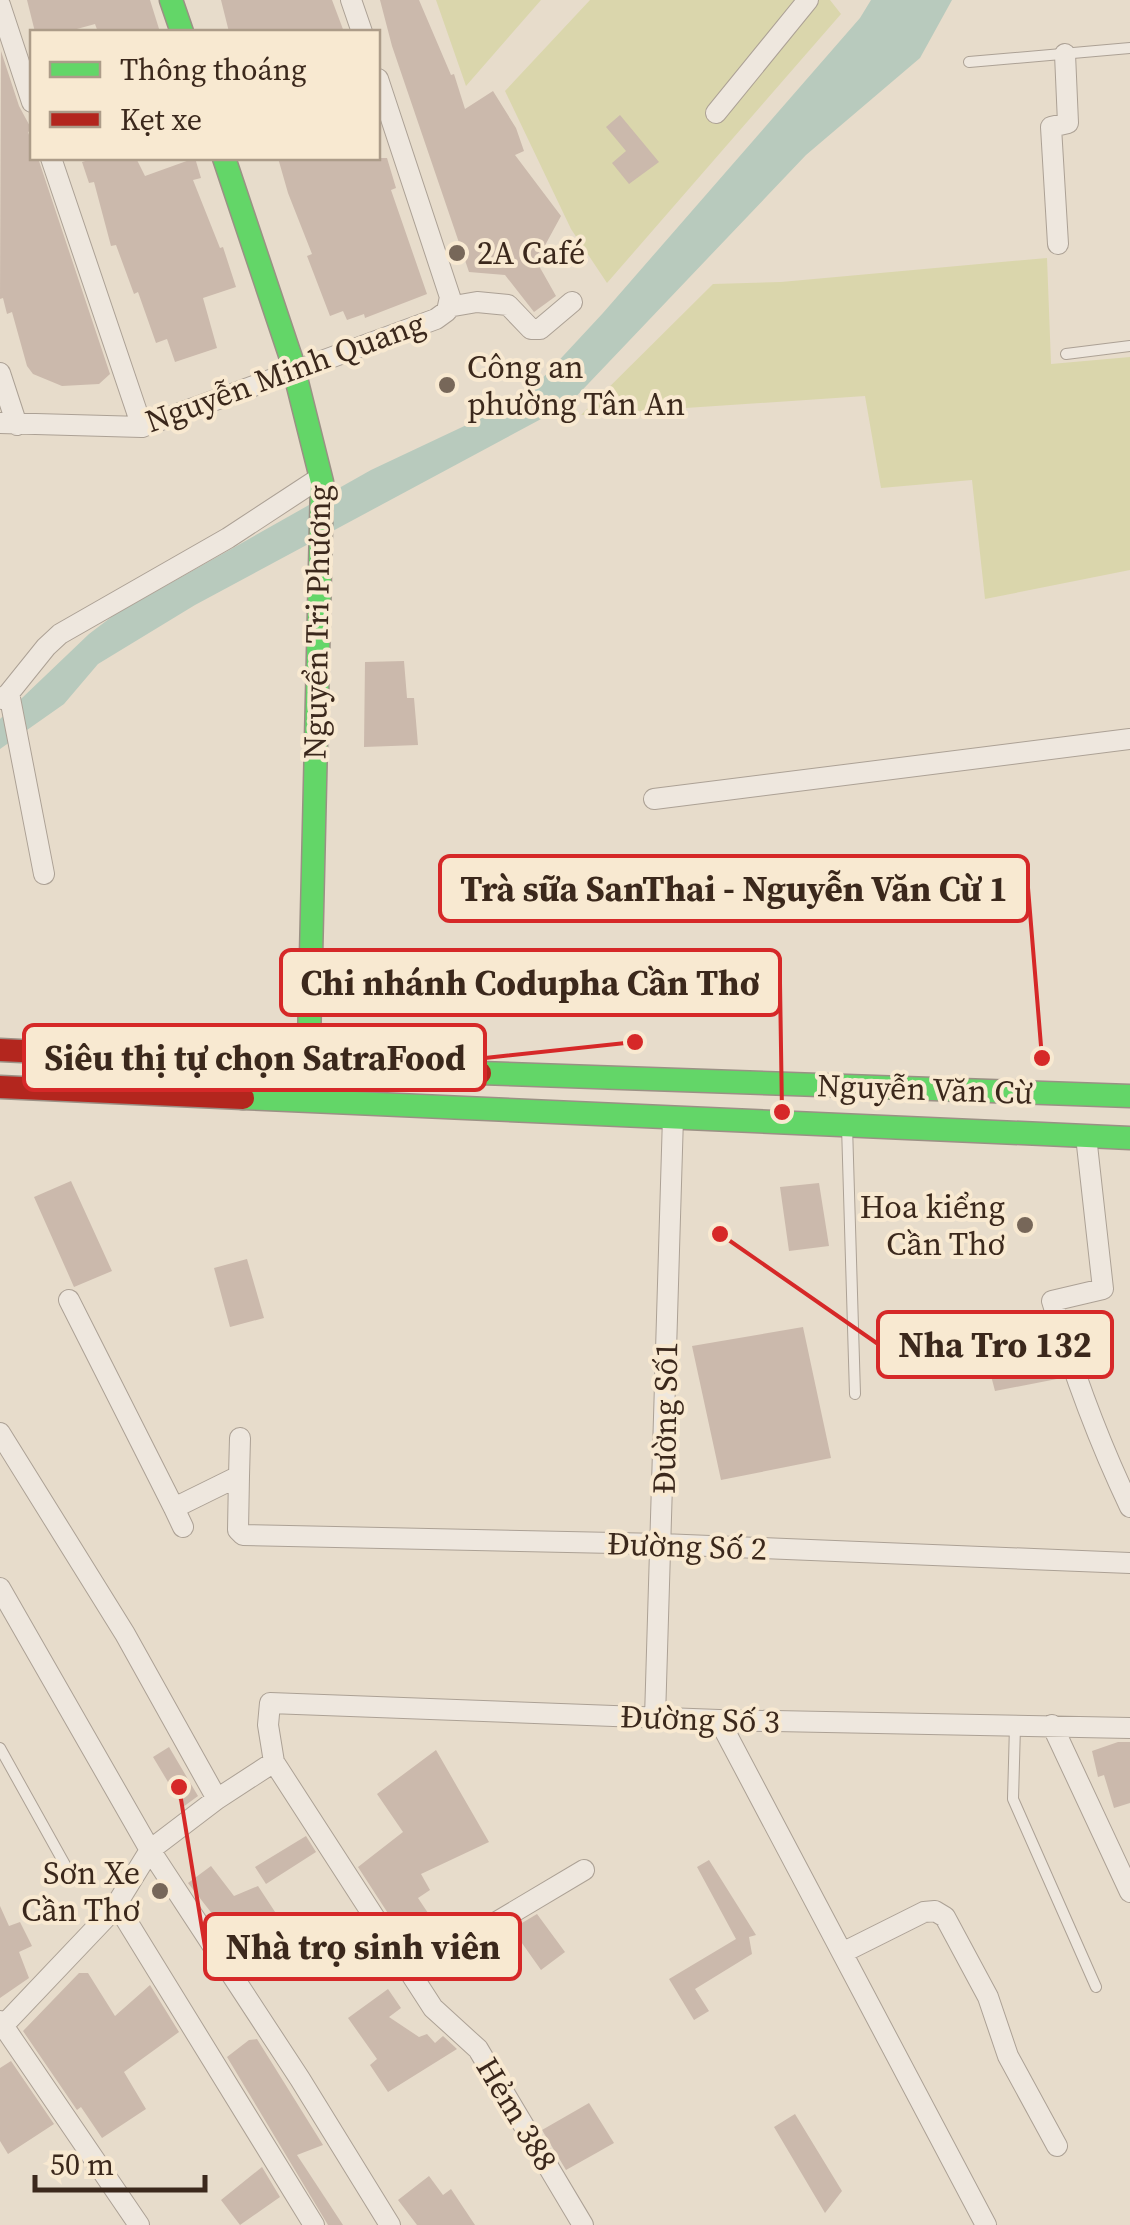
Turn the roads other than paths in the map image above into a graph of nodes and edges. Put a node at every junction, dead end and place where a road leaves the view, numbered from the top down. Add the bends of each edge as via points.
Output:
1 (171, 0) edge
2 (351, 0) edge
3 (808, 0) edge
4 (0, 6) edge
5 (181, 30) edge
6 (361, 30) edge
7 (1130, 48) edge
8 (1065, 54) junction
9 (969, 62) dead end
10 (380, 85) edge
11 (30, 96) edge
12 (716, 113) dead end
13 (52, 160) edge
14 (225, 160) edge
15 (1058, 244) dead end
16 (572, 302) dead end
17 (448, 309) junction
18 (1130, 346) edge
19 (1066, 354) dead end
20 (296, 370) junction
21 (0, 373) edge
22 (9, 424) edge
23 (142, 426) junction
24 (322, 479) junction
25 (7, 699) edge
26 (1130, 740) edge
27 (654, 799) dead end
28 (44, 874) dead end
29 (0, 1050) edge
30 (308, 1067) junction
31 (0, 1087) edge
32 (1130, 1096) edge
33 (308, 1100) junction
34 (673, 1117) junction
35 (846, 1126) junction
36 (1086, 1136) junction
37 (1130, 1138) edge
38 (69, 1300) dead end
39 (856, 1394) dead end
40 (0, 1433) edge
41 (240, 1438) dead end
42 (239, 1476) junction
43 (1130, 1508) edge
44 (662, 1544) junction
45 (1130, 1563) edge
46 (0, 1588) edge
47 (270, 1703) joint
48 (655, 1718) junction
49 (719, 1720) junction
50 (1015, 1725) junction
51 (1052, 1725) junction
52 (1130, 1728) edge
53 (0, 1748) edge
54 (274, 1762) junction
55 (217, 1799) junction
56 (150, 1850) junction
57 (584, 1870) dead end
58 (73, 1879) dead end
59 (1130, 1892) edge
60 (117, 1905) junction
61 (844, 1952) junction
62 (411, 1973) junction
63 (1096, 1987) dead end
64 (1, 2025) edge
65 (1056, 2146) dead end
66 (139, 2225) edge
67 (314, 2225) edge
68 (390, 2225) edge
69 (583, 2225) edge
70 (986, 2225) edge

1 - 5 main road
2 - 6 street
3 - 12 street
4 - 11 street
7 - 8 lane
8 - 9 lane
8 - 15 street via 1068,123 1051,127
10 - 17 street via 450,297
13 - 23 street
14 - 20 main road, Nguyển Tri Phương
16 - 17 street, Nguyễn Minh Quang via 540,330 508,305 476,302
17 - 20 street, Nguyễn Minh Quang
18 - 19 lane
20 - 23 street, Nguyễn Minh Quang
20 - 24 main road, Nguyển Tri Phương
21 - 22 street
22 - 23 street, Nguyễn Minh Quang
24 - 25 street via 60,634
24 - 30 main road, Nguyển Tri Phương
25 - 28 street
26 - 27 street
29 - 30 main road, Nguyễn Văn Cừ
30 - 32 main road, Nguyễn Văn Cừ
30 - 33 main road, Nguyển Tri Phương
31 - 33 main road
33 - 34 main road
34 - 35 main road
34 - 44 street, Đường Số1
35 - 36 main road
35 - 39 lane
36 - 37 main road
36 - 43 street via 1103,1289 1052,1301 1073,1371
38 - 42 street via 179,1517
40 - 55 street via 125,1634
41 - 42 street
42 - 44 street, Đường Số 2 via 243,1535
44 - 45 street, Đường Số 2
44 - 48 street, Đường Số1
46 - 56 street
47 - 48 street, Đường Số 3
47 - 54 street, Hẻm 388
48 - 49 street, Đường Số 3
49 - 50 street, Đường Số 3
49 - 61 street
50 - 51 street, Đường Số 3
50 - 63 lane via 1013,1799
51 - 52 street, Đường Số 3
51 - 59 street
53 - 58 lane
54 - 55 street
54 - 62 street, Hẻm 388
55 - 56 street
56 - 60 street
56 - 68 street
57 - 62 street
60 - 64 street
60 - 67 street
61 - 65 street via 924,1912 945,1918
61 - 70 street
62 - 69 street, Hẻm 388 via 441,2017 478,2049
64 - 66 street

